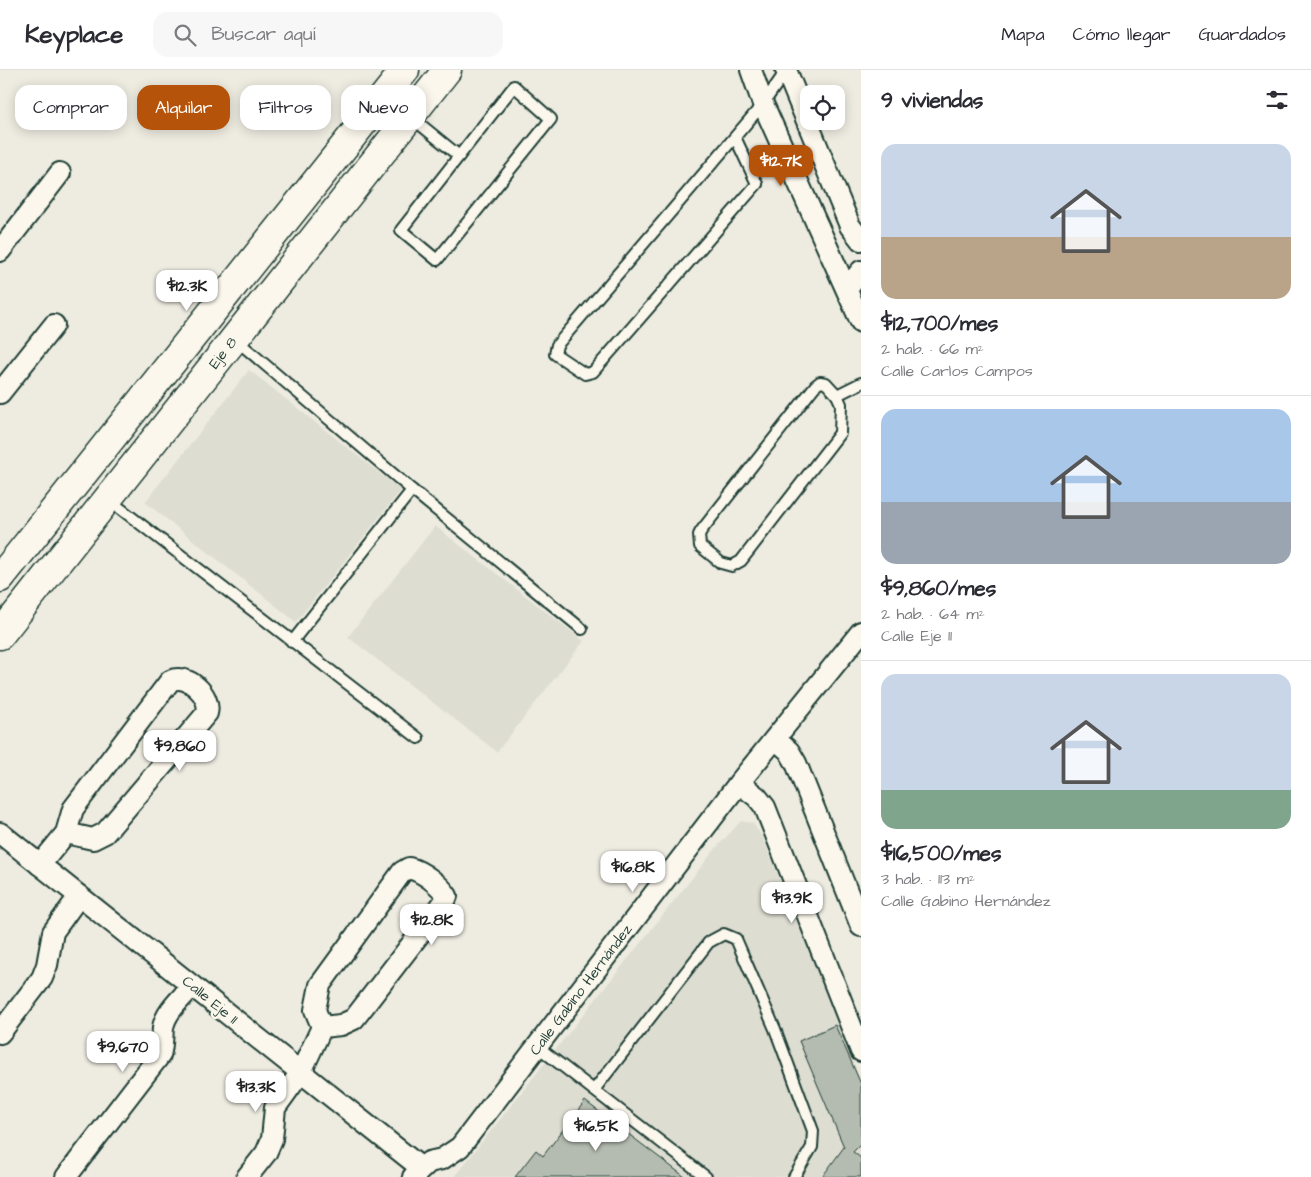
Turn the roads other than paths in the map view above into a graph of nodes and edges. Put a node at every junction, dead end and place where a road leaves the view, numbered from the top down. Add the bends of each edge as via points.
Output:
1 (405, 70) edge
2 (447, 70) edge
3 (751, 70) edge
4 (786, 71) edge
5 (426, 96) edge
6 (763, 104) junction
7 (426, 129) edge
8 (399, 130) edge
9 (735, 137) junction
10 (459, 156) junction
11 (60, 173) dead end
12 (861, 240) edge
13 (0, 251) edge
14 (861, 271) edge
15 (847, 289) junction
16 (861, 322) edge
17 (54, 325) dead end
18 (234, 339) junction
19 (861, 383) edge
20 (0, 393) edge
21 (837, 395) junction
22 (412, 490) junction
23 (108, 499) junction
24 (0, 578) edge
25 (582, 629) dead end
26 (861, 632) edge
27 (0, 635) edge
28 (292, 642) junction
29 (418, 738) dead end
30 (775, 739) junction
31 (739, 783) junction
32 (0, 833) edge
33 (66, 833) junction
34 (40, 865) junction
35 (79, 896) junction
36 (861, 926) edge
37 (192, 986) junction
38 (322, 1027) junction
39 (0, 1033) edge
40 (538, 1047) junction
41 (861, 1051) edge
42 (301, 1072) junction
43 (594, 1090) junction
44 (416, 1172) edge
45 (66, 1177) edge
46 (247, 1177) edge
47 (706, 1177) edge
48 (794, 1177) edge

1 - 24 main road
2 - 5 main road, Eje 8
3 - 6 street
4 - 6 lane
4 - 12 street via 850,226
6 - 9 lane
6 - 15 street
7 - 10 lane
8 - 18 main road, Eje 8
9 - 9 lane via 557,345 556,354 584,374 593,372 757,184
10 - 10 lane via 401,230 438,260 551,119 514,86
11 - 13 street
14 - 15 street
15 - 16 street
17 - 20 street
18 - 22 lane
18 - 23 main road, Eje 8
19 - 21 lane
21 - 21 lane via 826,383 820,382 815,386 702,531 699,541 704,551 726,566 741,561 840,433
22 - 25 lane
22 - 28 lane
23 - 27 main road, Eje 8
23 - 28 lane
26 - 30 street, Calle Gabino Hernández
28 - 29 lane
30 - 31 street, Calle Gabino Hernández
30 - 36 street via 796,763
31 - 40 street, Calle Gabino Hernández
31 - 41 street via 765,807
32 - 34 street, Calle Eje 11
33 - 33 street via 73,809 170,681 184,678 206,696 209,704 207,713 105,833 93,839
33 - 34 street
34 - 35 street, Calle Eje 11
35 - 37 street, Calle Eje 11
35 - 39 street via 53,932 42,978
37 - 42 street, Calle Eje 11
37 - 45 street via 167,1016 160,1054
38 - 38 street via 315,1010 320,985 402,872 409,868 415,870 443,889 448,896 354,1019
38 - 42 street
40 - 43 lane
40 - 44 street, Calle Gabino Hernández via 460,1147
42 - 44 street, Calle Eje 11
42 - 46 street via 275,1108 272,1139 266,1153
43 - 47 lane
43 - 48 lane via 709,942 724,934 736,939 775,1029 813,1131 812,1146

